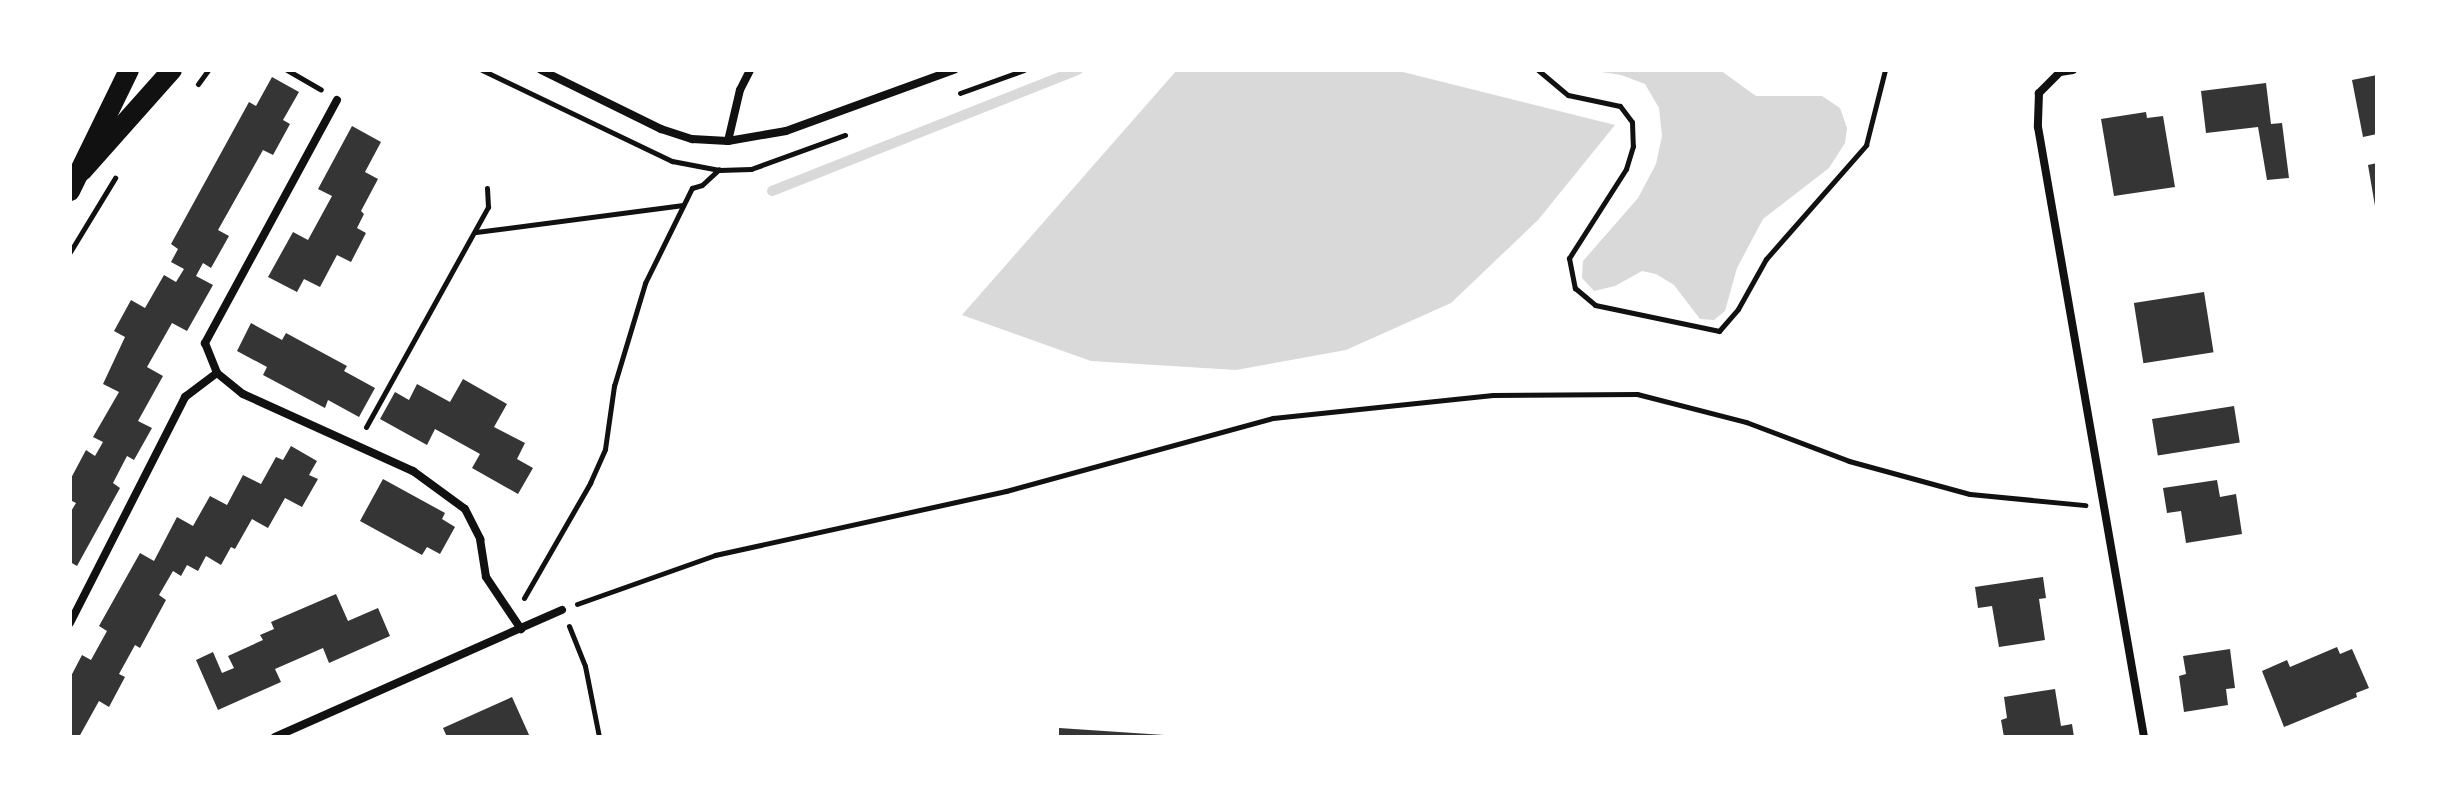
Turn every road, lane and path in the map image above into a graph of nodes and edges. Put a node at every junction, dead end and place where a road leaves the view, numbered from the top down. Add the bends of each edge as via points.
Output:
1 (129, 70) edge
2 (172, 70) edge
3 (287, 70) edge
4 (541, 70) edge
5 (750, 70) edge
6 (954, 70) edge
7 (1538, 70) edge
8 (1885, 70) edge
9 (2073, 70) edge
10 (337, 100) joint
11 (728, 141) junction
12 (719, 170) dead end
13 (82, 171) junction
14 (487, 188) dead end
15 (70, 191) edge
16 (683, 205) junction
17 (475, 232) junction
18 (217, 373) junction
19 (356, 445) junction
20 (2102, 507) junction
21 (562, 610) junction
22 (515, 620) junction
23 (70, 623) edge
24 (521, 629) junction
25 (275, 737) edge
26 (599, 737) edge
27 (2144, 737) edge

1 - 13 main road
2 - 13 main road
3 - 10 path
4 - 11 street via 661,129 692,139
5 - 11 street
6 - 11 street via 786,131
7 - 8 path via 1568,95 1620,106 1632,122 1633,146 1626,169 1569,258 1575,288 1595,305 1719,331 1766,259 1866,145
9 - 20 street via 2060,72 2039,93 2038,127
10 - 18 street via 205,343
12 - 16 path via 692,188
13 - 15 main road
14 - 17 path via 488,207
16 - 17 path
16 - 22 path via 645,283 614,386 605,449
17 - 19 path
18 - 19 street via 243,394
18 - 23 street via 185,397
19 - 22 street via 413,471 465,509 480,539 486,577
20 - 21 path via 1970,494 1849,461 1746,422 1637,394 1493,395 1273,418 1006,491 715,555
20 - 27 street
21 - 24 street
21 - 26 path via 585,666
22 - 24 street
24 - 25 street

